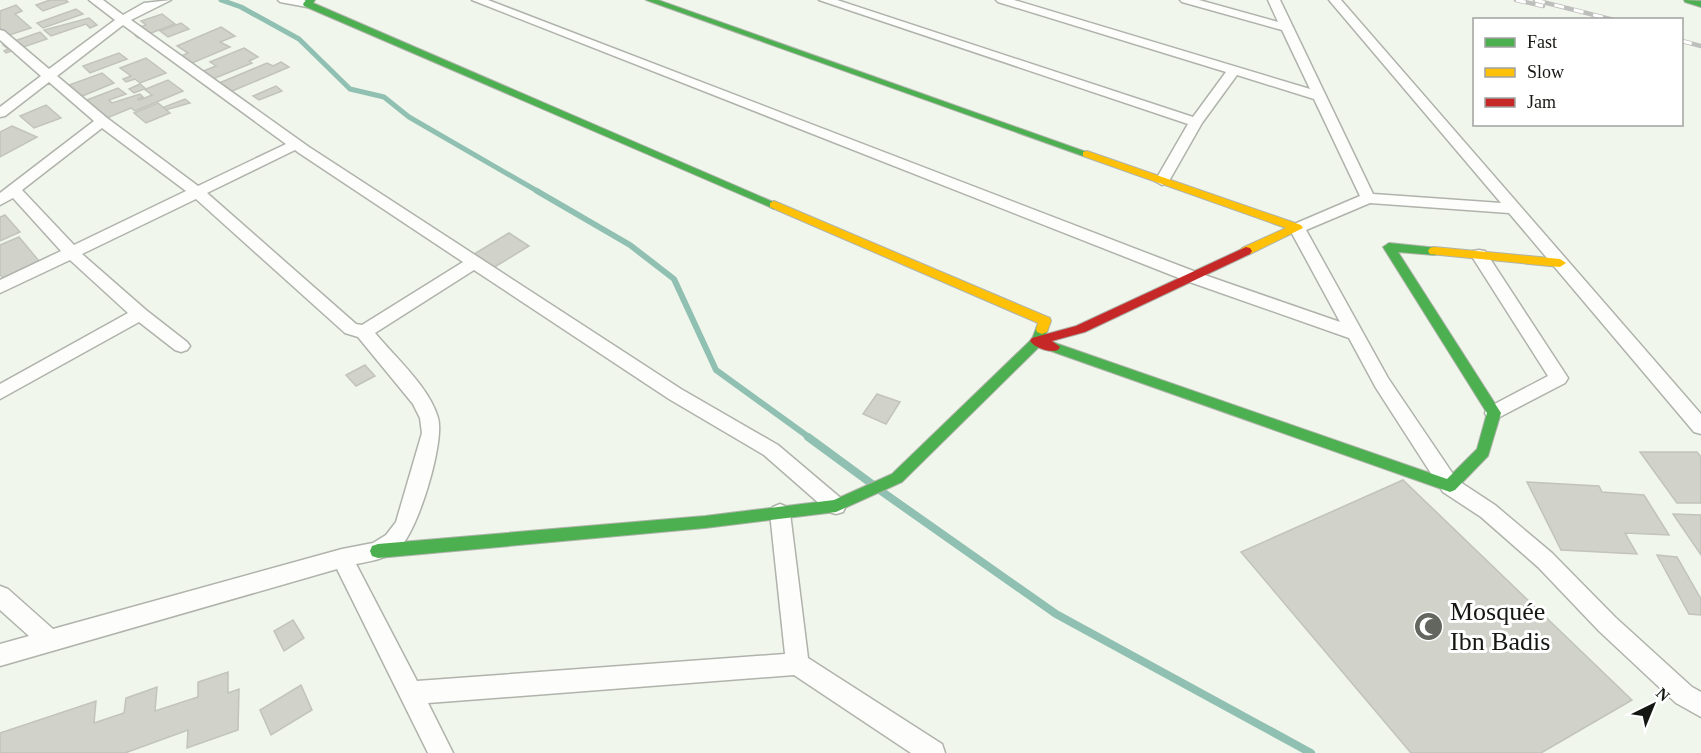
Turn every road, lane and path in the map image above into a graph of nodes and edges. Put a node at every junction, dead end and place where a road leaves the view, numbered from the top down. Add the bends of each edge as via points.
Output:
1 (95, 0) edge
2 (165, 0) edge
3 (284, 0) edge
4 (478, 0) edge
5 (650, 0) edge
6 (825, 0) edge
7 (1002, 0) edge
8 (1186, 0) edge
9 (1274, 0) edge
10 (1335, 0) edge
11 (1688, 0) edge
12 (309, 2) edge
13 (1701, 4) edge
14 (122, 20) junction
15 (1287, 28) junction
16 (0, 34) edge
17 (1234, 70) junction
18 (49, 76) junction
19 (1319, 96) junction
20 (0, 113) edge
21 (102, 121) junction
22 (1196, 122) junction
23 (297, 144) junction
24 (1162, 181) junction
25 (13, 189) junction
26 (198, 193) junction
27 (1368, 198) junction
28 (0, 200) edge
29 (1514, 209) junction
30 (1297, 228) junction
31 (73, 254) junction
32 (1479, 255) junction
33 (475, 262) junction
34 (1560, 263) junction
35 (1190, 276) junction
36 (0, 286) edge
37 (140, 314) junction
38 (364, 332) junction
39 (1356, 334) junction
40 (1037, 341) junction
41 (181, 346) dead end
42 (0, 392) edge
43 (1494, 413) junction
44 (1701, 427) edge
45 (1450, 486) junction
46 (836, 506) junction
47 (780, 513) junction
48 (378, 551) junction
49 (342, 558) junction
50 (0, 596) edge
51 (50, 641) junction
52 (0, 655) edge
53 (797, 664) junction
54 (410, 693) junction
55 (1701, 705) edge
56 (441, 753) edge
57 (933, 753) edge

1 - 14 street
2 - 14 street
3 - 12 street
4 - 35 street
5 - 24 street
6 - 22 street
7 - 17 street
8 - 15 street
9 - 15 street
10 - 29 street
11 - 13 street
12 - 40 street via 1045,321
14 - 18 street
14 - 23 street
15 - 19 street
16 - 18 street
17 - 19 street
17 - 22 street
18 - 20 street
18 - 21 street
19 - 27 street
21 - 25 street
21 - 26 street
22 - 24 street
23 - 26 street
23 - 33 street
24 - 30 street
25 - 28 street
25 - 31 street
26 - 31 street
26 - 38 street via 351,329
27 - 29 street
27 - 30 street
29 - 34 street
30 - 35 street
30 - 39 street
31 - 36 street
31 - 37 street
32 - 34 street
32 - 43 street via 1559,378
32 - 43 street via 1389,247
33 - 38 street
33 - 46 street via 675,394 771,450
34 - 44 street
35 - 39 street
35 - 40 street via 1080,329
37 - 41 street
37 - 42 street
38 - 48 street via 421,400 431,433 409,516 393,541
39 - 45 street via 1382,383
40 - 45 street
40 - 46 street via 897,478
43 - 45 street via 1483,452
45 - 55 street via 1488,511 1545,560 1607,624
46 - 47 street
47 - 48 street
47 - 53 street
48 - 49 street
49 - 51 street
49 - 54 street
50 - 51 street
51 - 52 street
53 - 54 street
53 - 57 street
54 - 56 street

